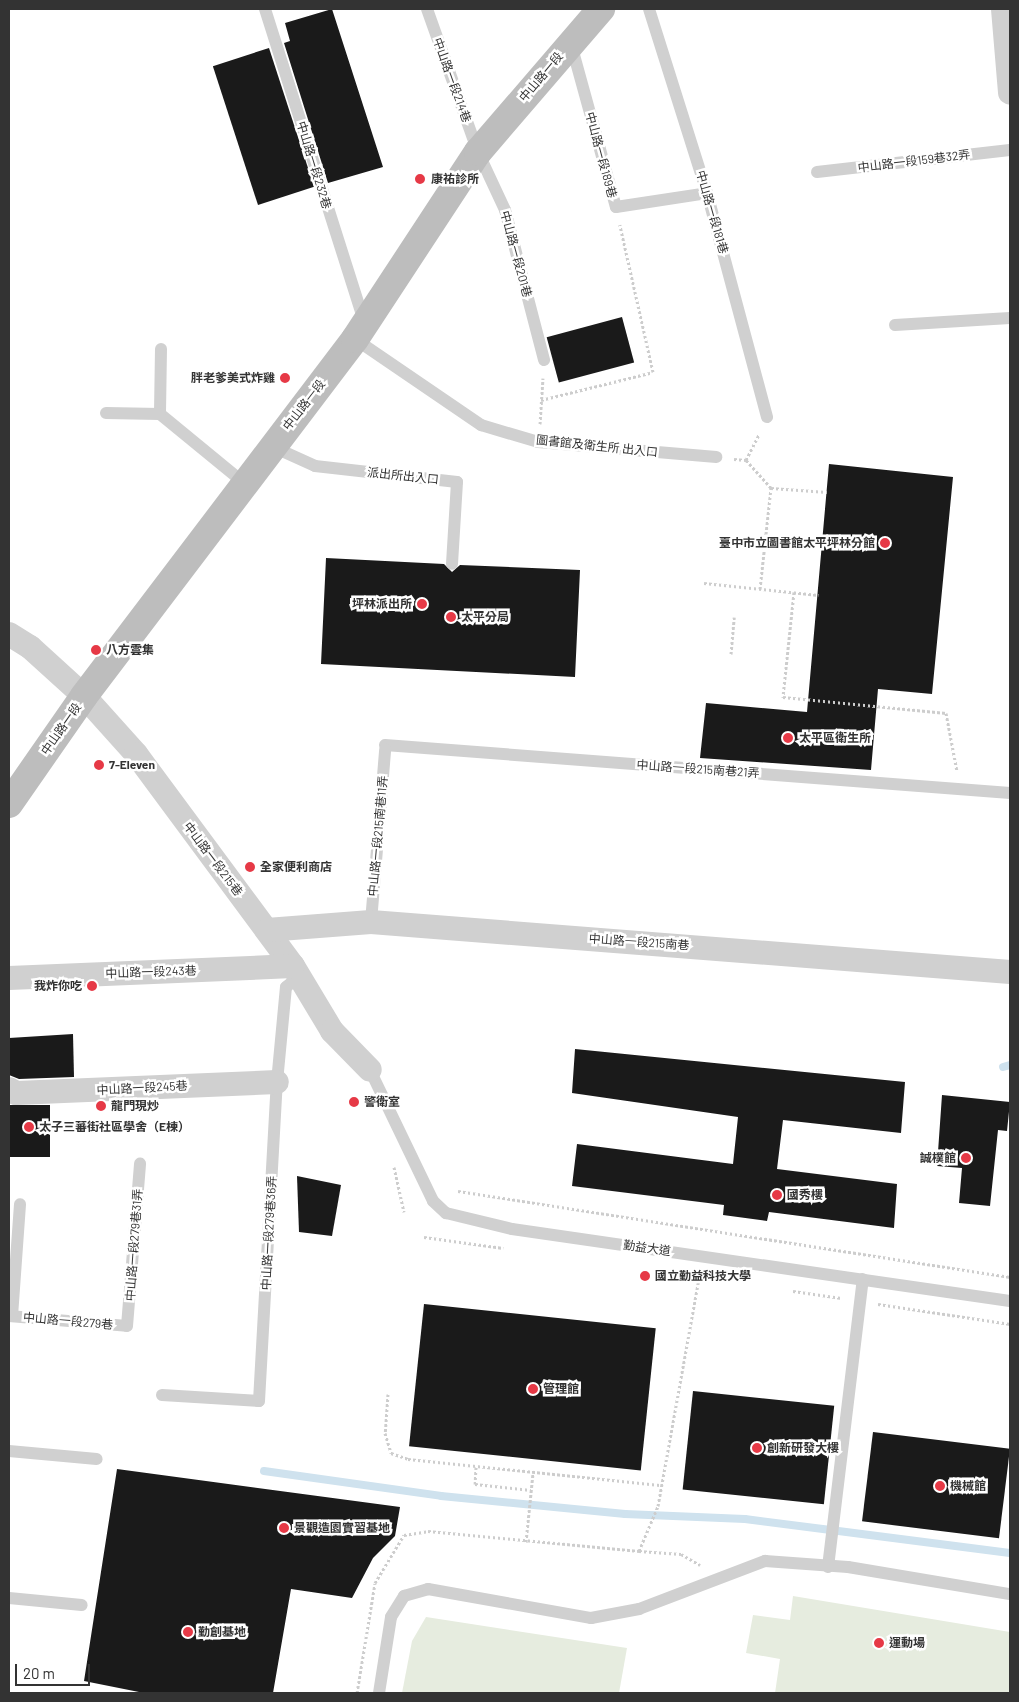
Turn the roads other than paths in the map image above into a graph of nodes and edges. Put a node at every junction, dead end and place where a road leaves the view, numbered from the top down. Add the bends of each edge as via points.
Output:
1 (265, 9) edge
2 (427, 9) edge
3 (601, 9) edge
4 (649, 9) edge
5 (1003, 9) edge
6 (571, 42) junction
7 (1010, 93) edge
8 (1010, 150) edge
9 (478, 152) junction
10 (817, 172) dead end
11 (707, 193) junction
12 (1010, 318) edge
13 (895, 325) dead end
14 (360, 331) junction
15 (161, 349) dead end
16 (544, 360) road end
17 (106, 412) dead end
18 (160, 414) junction
19 (767, 417) road end
20 (271, 446) junction
21 (716, 457) road end
22 (244, 483) junction
23 (452, 564) dead end
24 (11, 631) edge
25 (84, 696) junction
26 (385, 747) joint
27 (1010, 793) edge
28 (9, 804) edge
29 (371, 922) junction
30 (267, 930) junction
31 (296, 971) junction
32 (1010, 972) edge
33 (9, 978) edge
34 (370, 1070) joint
35 (277, 1082) junction
36 (9, 1089) edge
37 (140, 1164) dead end
38 (20, 1204) dead end
39 (863, 1280) junction
40 (1010, 1301) edge
41 (10, 1316) edge
42 (127, 1326) joint
43 (162, 1395) dead end
44 (9, 1451) edge
45 (96, 1459) dead end
46 (828, 1567) junction
47 (1010, 1594) edge
48 (9, 1598) edge
49 (82, 1605) dead end
50 (379, 1693) edge

1 - 14 lane, 中山路一段232巷
2 - 9 lane, 中山路一段214巷
3 - 6 main road, 中山路一段
4 - 11 lane, 中山路一段181巷
5 - 7 street
6 - 9 main road, 中山路一段
6 - 11 lane, 中山路一段189巷 via 616,207
8 - 10 lane, 中山路一段159巷32弄
9 - 14 main road, 中山路一段
9 - 16 lane, 中山路一段201巷 via 505,210
11 - 19 lane, 中山路一段181巷
12 - 13 lane
14 - 20 main road, 中山路一段
14 - 21 lane, 圖書館及衛生所 出入口 via 481,425 538,442
15 - 18 lane
17 - 18 lane
18 - 22 lane
20 - 22 main road, 中山路一段
20 - 23 lane, 派出所出入口 via 315,466 456,482
22 - 25 main road, 中山路一段
24 - 25 street, 中山路一段215巷
25 - 28 main road, 中山路一段
25 - 30 street, 中山路一段215巷 via 136,754
26 - 27 lane, 中山路一段215南巷21弄
26 - 29 lane, 中山路一段215南巷11弄
29 - 30 street, 中山路一段215南巷
29 - 32 street, 中山路一段215南巷
30 - 31 street, 中山路一段215巷
31 - 33 street, 中山路一段243巷
31 - 34 street, 中山路一段215巷 via 332,1031
31 - 35 lane, 中山路一段279巷36弄 via 286,987
34 - 39 lane, 勤益大道 via 433,1201 446,1213 512,1229
35 - 36 street, 中山路一段245巷 via 16,1093
35 - 43 lane, 中山路一段279巷36弄 via 260,1401
37 - 42 lane, 中山路一段279巷31弄
38 - 41 lane
39 - 40 lane, 勤益大道
39 - 46 lane
41 - 42 lane, 中山路一段279巷
44 - 45 lane
46 - 47 lane
46 - 50 lane via 765,1561 639,1610 590,1618 428,1589 404,1596 391,1617
48 - 49 lane

